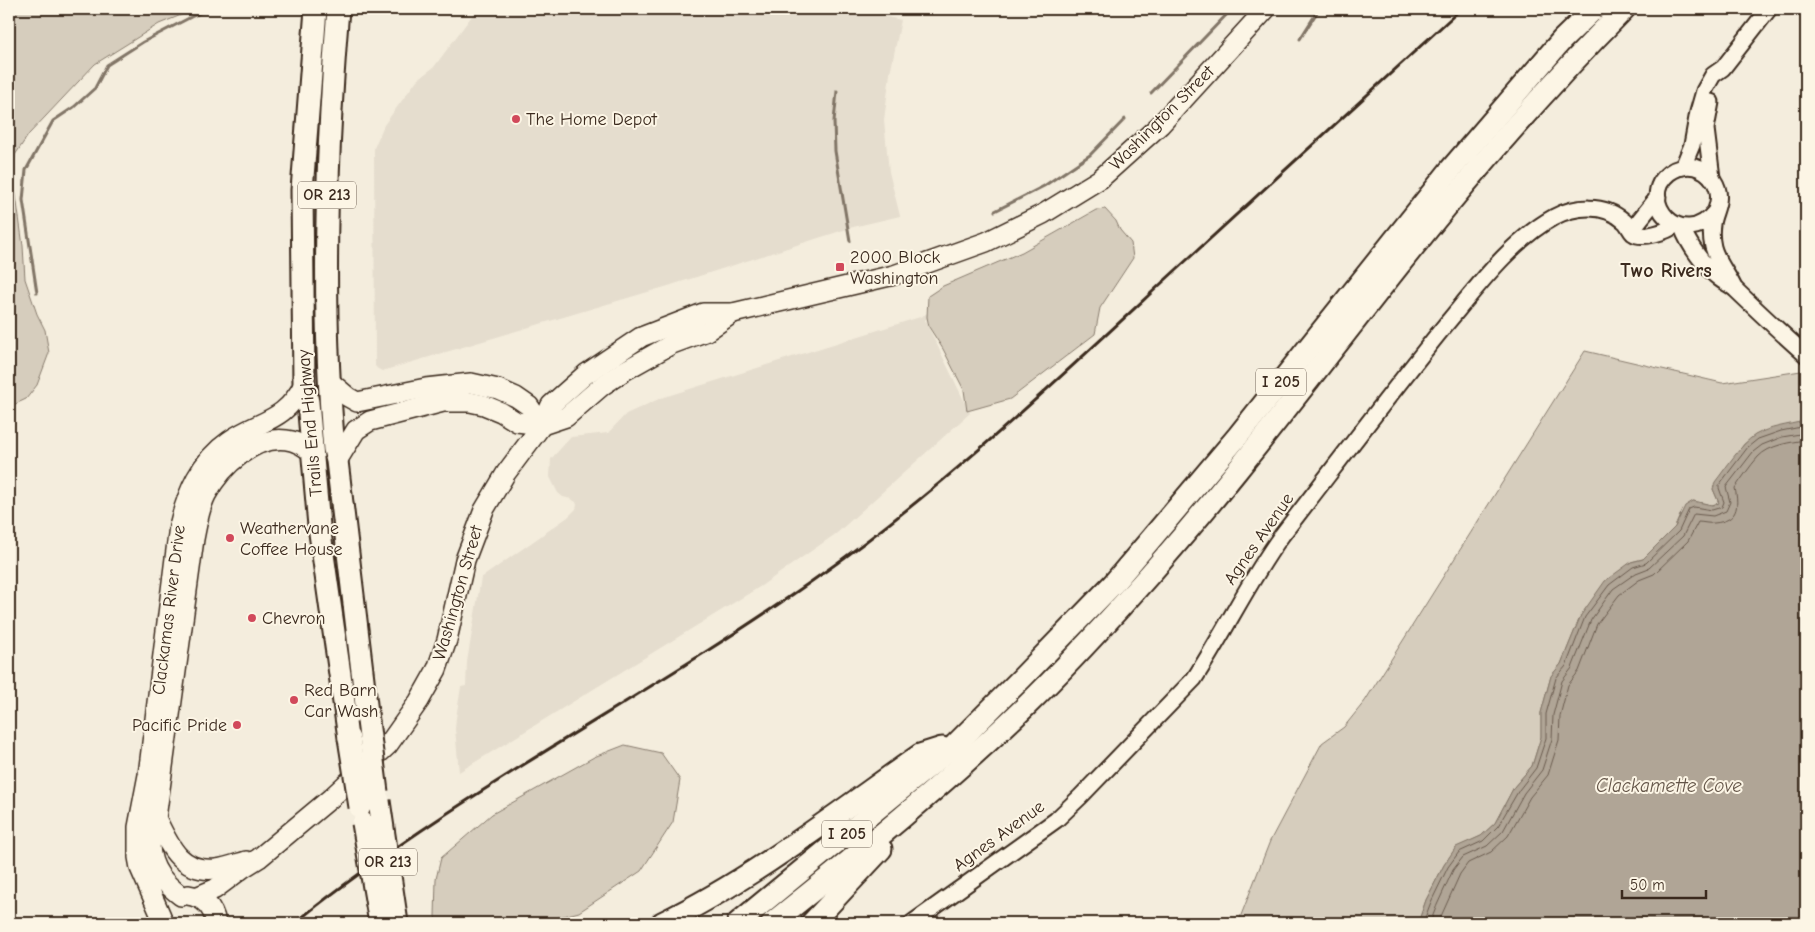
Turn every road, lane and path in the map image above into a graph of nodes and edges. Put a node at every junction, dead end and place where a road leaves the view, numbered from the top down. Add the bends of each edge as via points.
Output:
1 (316, 9) edge
2 (338, 9) edge
3 (1266, 9) edge
4 (1594, 9) edge
5 (1624, 9) edge
6 (1769, 9) edge
7 (1723, 68) junction
8 (1683, 167) junction
9 (1712, 178) junction
10 (1658, 197) junction
11 (1715, 212) junction
12 (1679, 226) junction
13 (1634, 233) junction
14 (1734, 288) junction
15 (1806, 355) edge
16 (329, 381) junction
17 (304, 384) junction
18 (542, 425) junction
19 (312, 452) junction
20 (337, 461) junction
21 (955, 744) junction
22 (954, 772) junction
23 (370, 806) junction
24 (156, 818) junction
25 (259, 858) junction
26 (189, 896) junction
27 (215, 919) edge
28 (160, 920) edge
29 (380, 923) edge
30 (397, 923) edge
31 (662, 923) edge
32 (738, 923) edge
33 (772, 923) edge
34 (812, 923) edge
35 (912, 923) edge

1 - 17 highway, Trails End Highway / OR 213 via 302,190
2 - 16 highway, Trails End Highway / OR 213 via 327,208
3 - 18 main road, Washington Street via 1160,125 1100,179 1043,214 986,242 894,275 733,314 707,331 645,358 603,385 566,417
4 - 21 highway, I 205 via 1562,40 1470,147 1238,436 1120,577
5 - 22 highway, I 205 via 1528,109 1136,591 1026,706
6 - 7 street
7 - 8 street via 1713,75 1704,91 1692,145
7 - 9 street via 1722,80 1708,112 1706,129
8 - 9 street via 1694,167
8 - 10 street via 1668,174 1659,188
9 - 11 street via 1719,194
10 - 12 street via 1662,214
10 - 13 street via 1638,222
11 - 12 street via 1701,225
11 - 14 street via 1713,246
12 - 13 street via 1640,236
12 - 14 street via 1707,266
13 - 35 street, Agnes Avenue via 1612,213 1588,207 1569,210 1523,239 1425,350 1264,559 1194,679 1056,820
14 - 15 street
16 - 18 main road via 357,402 449,384 484,385 530,406
16 - 20 highway, Trails End Highway / OR 213
17 - 19 highway, Trails End Highway / OR 213
17 - 28 main road, Clackamas River Drive via 298,397 284,412 228,441 215,453 203,466 184,504 148,775 138,827 140,868
18 - 20 main road via 517,422 484,405 443,402 370,421 356,430
18 - 25 main road, Washington Street via 506,473 484,510 465,560 437,669 402,727 388,745 331,798
19 - 23 highway, Trails End Highway / OR 213, bridge via 348,738
19 - 24 main road, Clackamas River Drive via 284,440 256,445 227,467 207,494 199,512
20 - 23 highway, Trails End Highway / OR 213, bridge via 368,721
21 - 31 highway via 920,755 792,846
21 - 32 highway, I 205
22 - 33 highway, I 205
22 - 34 highway
23 - 29 highway, Trails End Highway / OR 213, bridge
23 - 30 highway, Trails End Highway / OR 213, bridge
24 - 25 main road via 174,852 198,868 215,869
24 - 26 main road, Clackamas River Drive via 150,846 156,871 166,884
25 - 26 main road, Washington Street via 215,889
25 - 27 main road, Washington Street via 250,873 224,898
26 - 27 main road, Clackamas River Drive via 210,906
26 - 28 main road, Clackamas River Drive via 168,904

